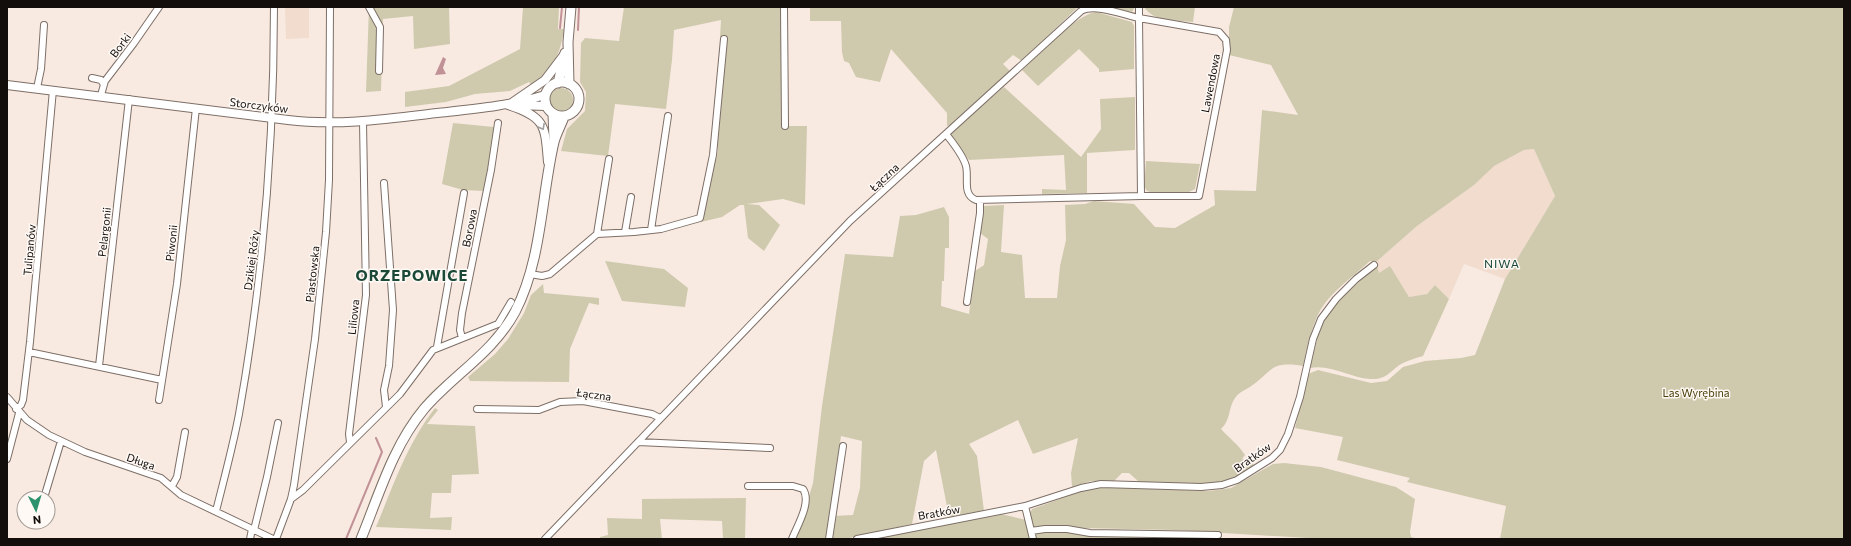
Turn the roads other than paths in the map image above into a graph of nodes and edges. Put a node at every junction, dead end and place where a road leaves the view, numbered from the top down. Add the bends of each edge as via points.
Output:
1 (159, 7) edge
2 (274, 7) edge
3 (330, 7) edge
4 (369, 7) edge
5 (571, 7) edge
6 (784, 7) edge
7 (1138, 7) edge
8 (1139, 18) junction
9 (44, 25) dead end
10 (724, 39) dead end
11 (568, 42) junction
12 (564, 55) junction
13 (379, 71) dead end
14 (92, 78) dead end
15 (104, 82) junction
16 (558, 82) junction
17 (569, 84) junction
18 (9, 87) edge
19 (37, 88) junction
20 (53, 90) junction
21 (101, 95) junction
22 (545, 95) junction
23 (129, 99) junction
24 (508, 105) junction
25 (546, 106) junction
26 (196, 108) junction
27 (553, 114) junction
28 (668, 116) dead end
29 (564, 117) junction
30 (271, 118) junction
31 (363, 122) junction
32 (329, 123) junction
33 (498, 123) dead end
34 (785, 126) dead end
35 (946, 134) junction
36 (554, 140) junction
37 (609, 159) dead end
38 (549, 171) junction
39 (384, 182) dead end
40 (464, 193) dead end
41 (1141, 196) junction
42 (631, 197) dead end
43 (980, 201) junction
44 (651, 230) junction
45 (625, 232) junction
46 (597, 234) junction
47 (1374, 265) dead end
48 (530, 274) junction
49 (511, 302) dead end
50 (967, 302) dead end
51 (462, 338) junction
52 (437, 347) junction
53 (29, 352) junction
54 (99, 366) junction
55 (162, 380) junction
56 (7, 397) edge
57 (159, 400) dead end
58 (386, 407) junction
59 (477, 409) dead end
60 (17, 411) junction
61 (660, 418) junction
62 (278, 423) dead end
63 (185, 432) dead end
64 (61, 441) junction
65 (350, 442) junction
66 (638, 442) junction
67 (842, 446) dead end
68 (770, 448) dead end
69 (7, 459) edge
70 (172, 486) junction
71 (748, 486) dead end
72 (46, 490) edge
73 (291, 499) junction
74 (1026, 506) junction
75 (216, 511) junction
76 (253, 530) junction
77 (1031, 531) junction
78 (1218, 535) dead end
79 (250, 539) edge
80 (272, 539) edge
81 (276, 539) edge
82 (361, 539) edge
83 (545, 539) edge
84 (792, 539) edge
85 (829, 539) edge
86 (857, 539) edge
87 (1033, 539) edge

1 - 15 street, Borki
2 - 30 street, Dzikiej Róży
3 - 32 street, Piastowska
4 - 13 street via 380,27
5 - 11 main road
6 - 34 street
7 - 8 street
8 - 35 street, Łączna via 1095,8 1084,9
8 - 41 street
8 - 41 street, Lawendowa via 1215,30 1225,37 1227,46 1199,196
9 - 19 street
10 - 44 street via 713,155 700,218
11 - 12 main road
11 - 17 main road
12 - 16 main road
12 - 24 street via 545,80
14 - 15 street
15 - 21 street, Borki
16 - 17 main road
16 - 22 main road via 550,87
17 - 29 main road via 577,91 579,101 576,110
18 - 19 street, Storczyków
19 - 20 street, Storczyków
20 - 21 street, Storczyków
20 - 53 street, Tulipanów
21 - 23 street, Storczyków
22 - 24 street, Storczyków
22 - 25 main road
23 - 26 street, Storczyków
23 - 54 street, Pelargonii
24 - 25 street, Storczyków
24 - 31 street, Storczyków
24 -> 38 street via 527,111 542,125 546,137
25 - 27 main road
26 - 30 street, Storczyków
26 - 55 street, Piwonii via 177,284
27 - 29 main road
27 - 36 main road
28 - 44 street
29 - 36 main road
30 - 32 street, Storczyków
30 - 75 street, Dzikiej Róży via 266,217 255,312 239,415
31 - 32 street, Storczyków
31 - 65 street, Liliowa via 366,295
32 - 73 street, Piastowska via 329,180 324,255 315,339
33 - 51 street, Borowa via 462,313
35 - 43 street via 966,166 969,196
35 - 61 street, Łączna via 850,221
36 - 38 main road
37 - 46 street
38 - 48 main road
39 - 58 street via 393,310 389,366 384,390
40 - 52 street, Borowa
41 - 43 street, Lawendowa
42 - 45 street
43 - 50 street
44 - 45 street
45 - 46 street
46 - 48 street via 550,274
47 - 74 street, Bratków via 1336,299 1321,319 1313,339 1292,422 1280,450 1272,458 1246,475 1222,485 1201,487 1101,484
48 - 82 main road via 515,311 498,337 436,396 413,424 399,449
49 - 51 street via 498,324
51 - 52 street
52 - 58 street via 400,394
53 - 54 street
53 - 60 street, Tulipanów via 22,403
54 - 55 street
55 - 57 street, Piwonii
56 - 60 street, Długa
58 - 65 street
59 - 61 street, Łączna via 539,410 560,402 583,401 652,414
60 - 64 street, Długa via 40,430
60 - 69 street, Tulipanów
61 - 66 street, Łączna
62 - 76 street
63 - 70 street via 177,477
64 - 70 street, Długa via 161,478
64 - 72 street
65 - 73 street
66 - 68 street
66 - 83 street, Łączna
67 - 85 street
70 - 75 street, Długa via 182,495
71 - 84 street via 793,486 803,489 806,502
73 - 81 street, Piastowska
74 - 77 street
74 - 86 street, Bratków
75 - 76 street, Długa
76 - 79 street
76 - 80 street, Długa
77 - 78 street via 1067,529 1090,533
77 - 87 street

